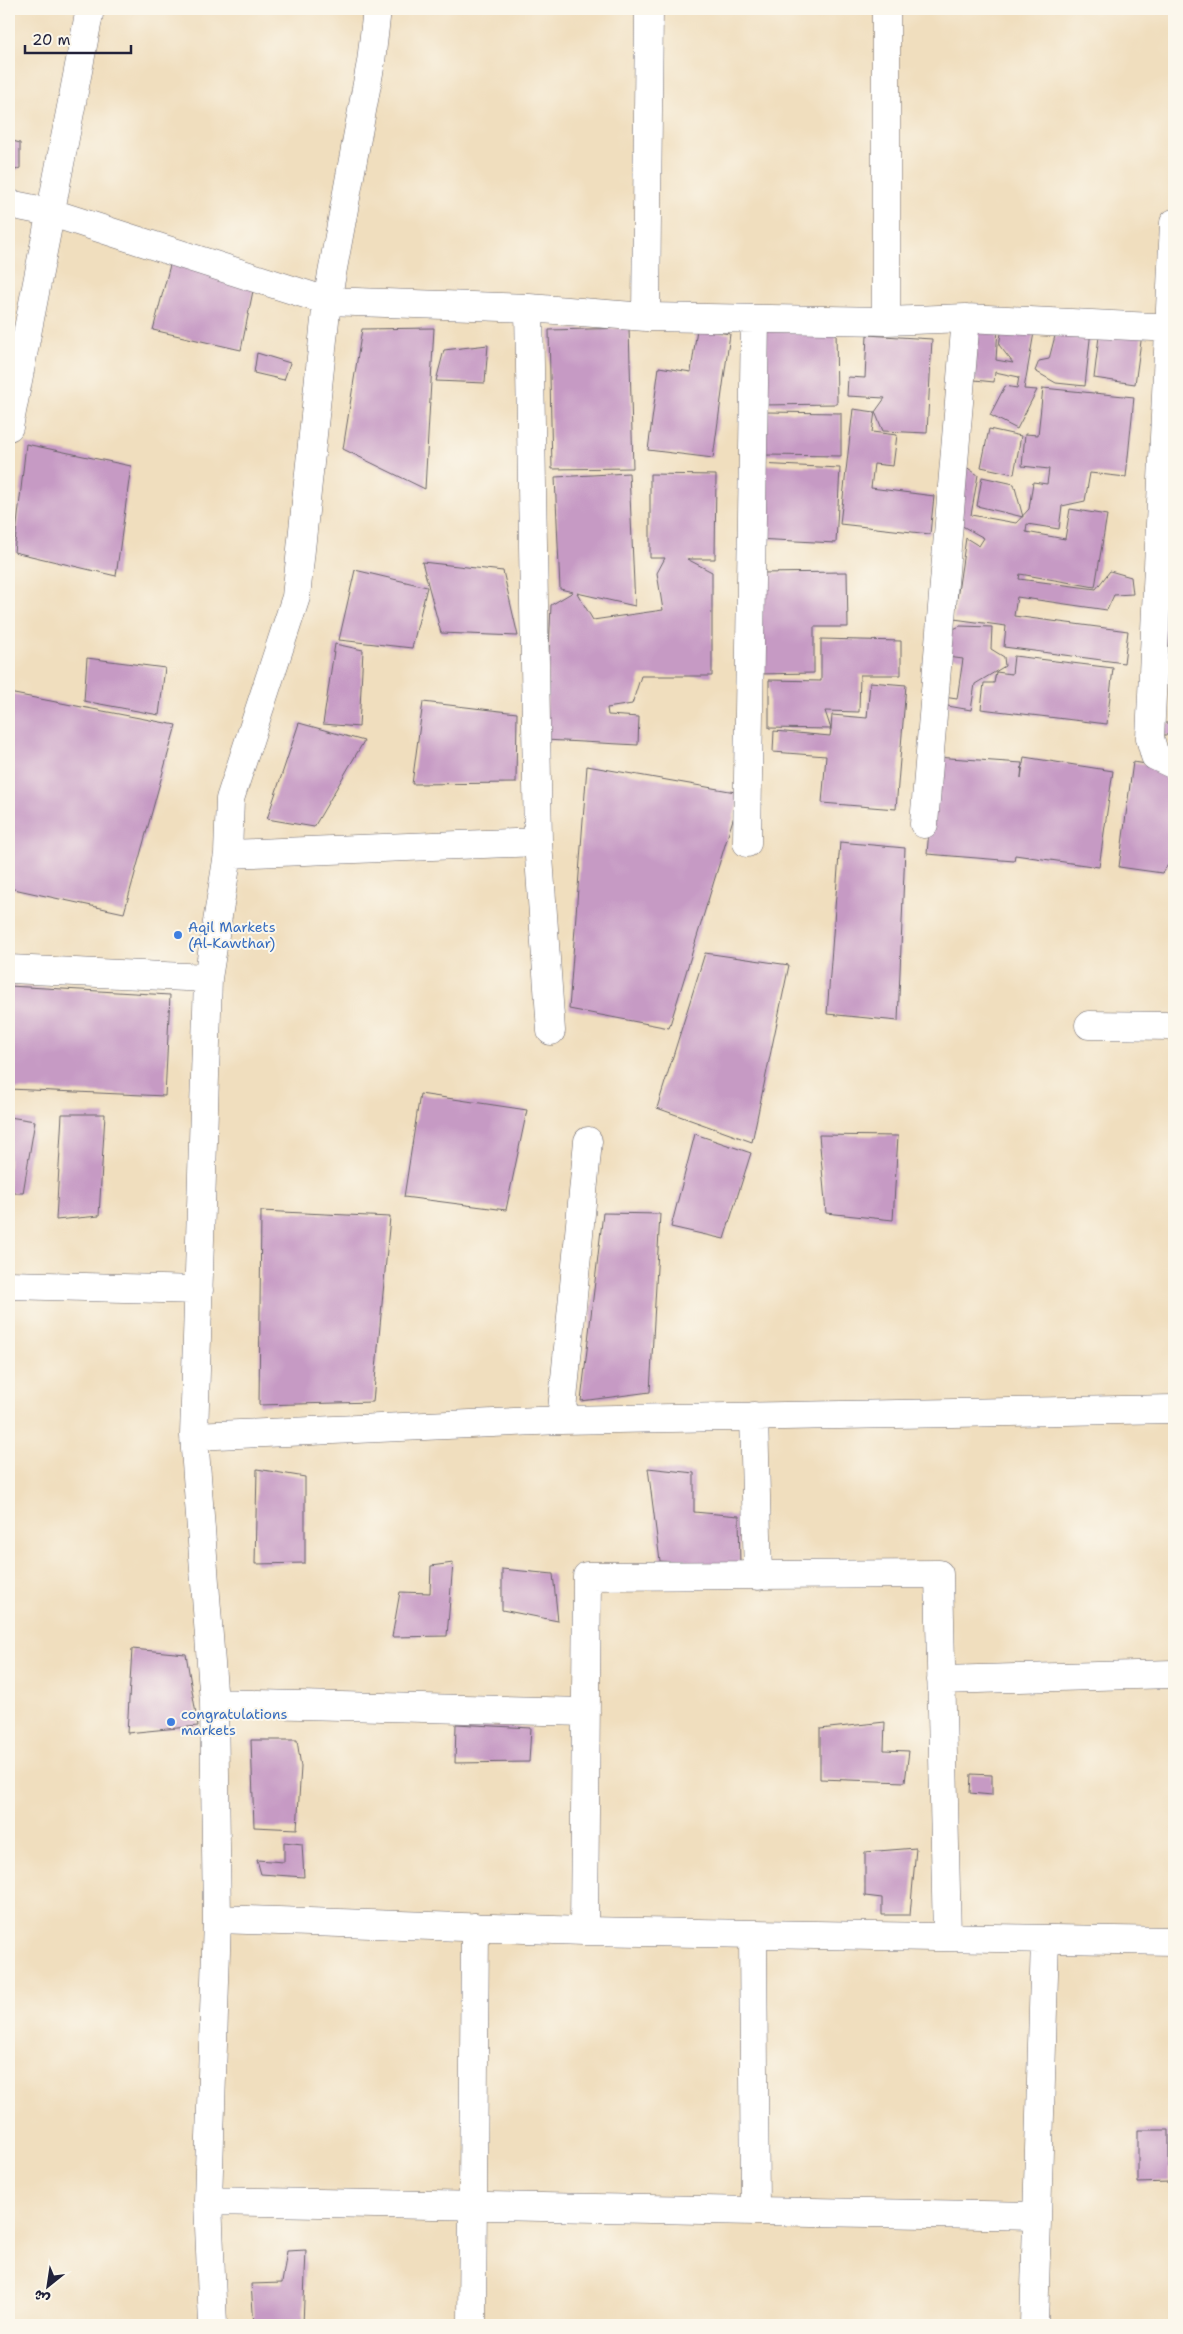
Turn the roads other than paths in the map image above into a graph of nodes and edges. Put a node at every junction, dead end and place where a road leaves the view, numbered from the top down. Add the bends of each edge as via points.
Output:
1 (90, 9) edge
2 (377, 9) edge
3 (649, 9) edge
4 (886, 9) edge
5 (9, 204) edge
6 (49, 212) junction
7 (1174, 223) edge
8 (327, 301) junction
9 (529, 308) junction
10 (646, 317) junction
11 (966, 318) junction
12 (755, 319) junction
13 (886, 320) junction
14 (1172, 328) edge
15 (9, 426) edge
16 (1174, 765) edge
17 (924, 824) dead end
18 (538, 842) junction
19 (747, 843) dead end
20 (228, 854) junction
21 (9, 969) edge
22 (208, 978) junction
23 (1089, 1025) dead end
24 (1174, 1026) edge
25 (551, 1031) dead end
26 (588, 1141) dead end
27 (9, 1285) edge
28 (200, 1290) junction
29 (1174, 1409) edge
30 (754, 1416) junction
31 (561, 1420) junction
32 (194, 1436) junction
33 (758, 1576) junction
34 (1174, 1674) edge
35 (941, 1680) junction
36 (214, 1703) junction
37 (586, 1712) junction
38 (217, 1920) junction
39 (475, 1927) junction
40 (584, 1931) junction
41 (753, 1934) junction
42 (947, 1937) junction
43 (1045, 1939) junction
44 (1174, 1942) edge
45 (208, 2201) junction
46 (472, 2205) junction
47 (755, 2211) junction
48 (1037, 2216) junction
49 (213, 2325) edge
50 (472, 2325) edge
51 (1034, 2325) edge

1 - 6 street
2 - 8 street via 371,62
3 - 10 street
4 - 13 street
5 - 6 street
6 - 8 street
6 - 15 street
7 - 14 street
8 - 9 street
8 - 20 street via 296,597 230,799
9 - 10 street
9 - 18 street
10 - 12 street
11 - 13 street
11 - 14 street
11 - 17 street
12 - 13 street
12 - 19 street
14 - 16 street via 1150,738 1155,756
18 - 20 street
18 - 25 street
20 - 22 street
21 - 22 street
22 - 28 street
23 - 24 street
26 - 31 street
27 - 28 street
28 - 32 street
29 - 30 street
30 - 31 street
30 - 33 street
31 - 32 street
32 - 36 street
33 - 35 street via 939,1574
33 - 37 street via 587,1576
34 - 35 street
35 - 42 street
36 - 37 street
36 - 38 street
37 - 40 street
38 - 39 street
38 - 45 street
39 - 40 street
39 - 46 street
40 - 41 street
41 - 42 street
41 - 47 street
42 - 43 street
43 - 44 street
43 - 48 street
45 - 46 street
45 - 49 street
46 - 47 street
46 - 50 street
47 - 48 street
48 - 51 street

